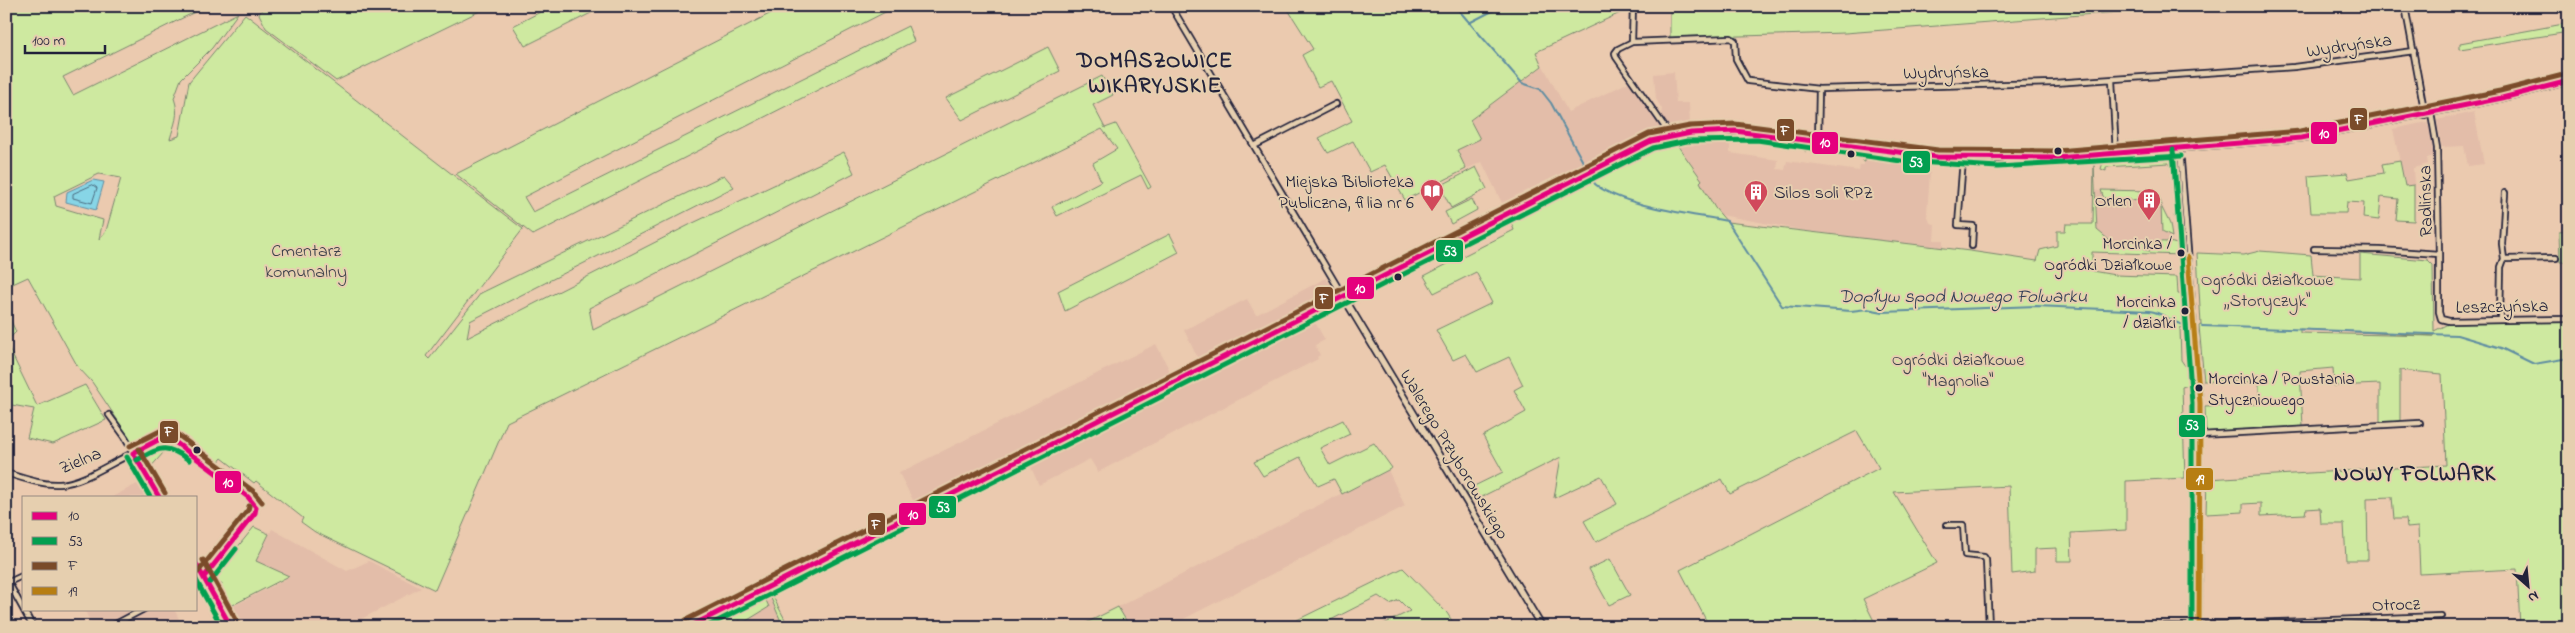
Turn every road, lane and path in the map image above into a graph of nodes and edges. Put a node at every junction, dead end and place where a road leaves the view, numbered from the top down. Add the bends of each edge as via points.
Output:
1 (1171, 6) edge
2 (1633, 6) edge
3 (2405, 6) edge
4 (1632, 42) junction
5 (2414, 50) junction
6 (2112, 80) junction
7 (2569, 81) edge
8 (1819, 88) junction
9 (1336, 104) dead end
10 (2428, 114) junction
11 (1671, 136) junction
12 (1818, 142) junction
13 (1254, 146) junction
14 (2180, 149) junction
15 (2116, 154) junction
16 (1963, 159) junction
17 (2505, 193) dead end
18 (1972, 246) dead end
19 (2314, 249) dead end
20 (2439, 254) junction
21 (2556, 258) dead end
22 (2504, 259) junction
23 (1343, 296) junction
24 (2500, 319) junction
25 (2569, 319) edge
26 (109, 415) dead end
27 (2420, 423) dead end
28 (2200, 435) junction
29 (133, 452) junction
30 (6, 473) edge
31 (158, 496) edge
32 (1947, 525) dead end
33 (198, 567) edge
34 (22, 576) edge
35 (204, 577) junction
36 (7, 580) edge
37 (198, 581) edge
38 (22, 607) edge
39 (24, 610) edge
40 (142, 610) edge
41 (2441, 616) dead end
42 (2376, 619) junction
43 (2199, 626) edge
44 (33, 627) edge
45 (110, 627) edge
46 (232, 627) edge
47 (689, 627) edge
48 (1542, 627) edge
49 (1989, 627) edge
50 (2142, 627) edge
51 (2376, 627) edge

1 - 13 street
2 - 4 street
3 - 5 street, Radlińska
4 - 8 street, Wydryńska via 1731,38 1735,41 1736,59 1748,81
4 - 11 street via 1618,49 1616,57
5 - 6 street, Wydryńska via 2294,67
5 - 10 street, Radlińska
6 - 8 street, Wydryńska
6 - 15 street
7 - 10 street
8 - 12 street
9 - 13 street
10 - 14 street via 2301,138
10 - 20 street, Radlińska via 2437,148
11 - 12 street via 1735,131
11 - 23 street via 1642,144
12 - 16 street
13 - 23 street
14 - 15 street
14 - 28 street
15 - 16 street
16 - 18 street via 1958,225 1973,226
17 - 22 street
19 - 20 street, Radlińska
20 - 24 street, Leszczyńska via 2438,312 2441,319
21 - 22 street
22 - 24 street
23 - 47 street
23 - 48 street, Walerego Przyborowskiego
24 - 25 street, Leszczyńska
26 - 29 street
27 - 28 street
28 - 43 street
29 - 30 street, Zielna via 74,481 60,484
29 - 31 street
32 - 49 street via 1963,525 1965,555 1986,560
33 - 35 street
34 - 36 street
35 - 37 street
35 - 46 street
36 - 38 street
39 - 44 street
40 - 45 street
41 - 42 street, Otrocz
42 - 43 street, Otrocz
42 - 51 street
43 - 50 street, Otrocz

